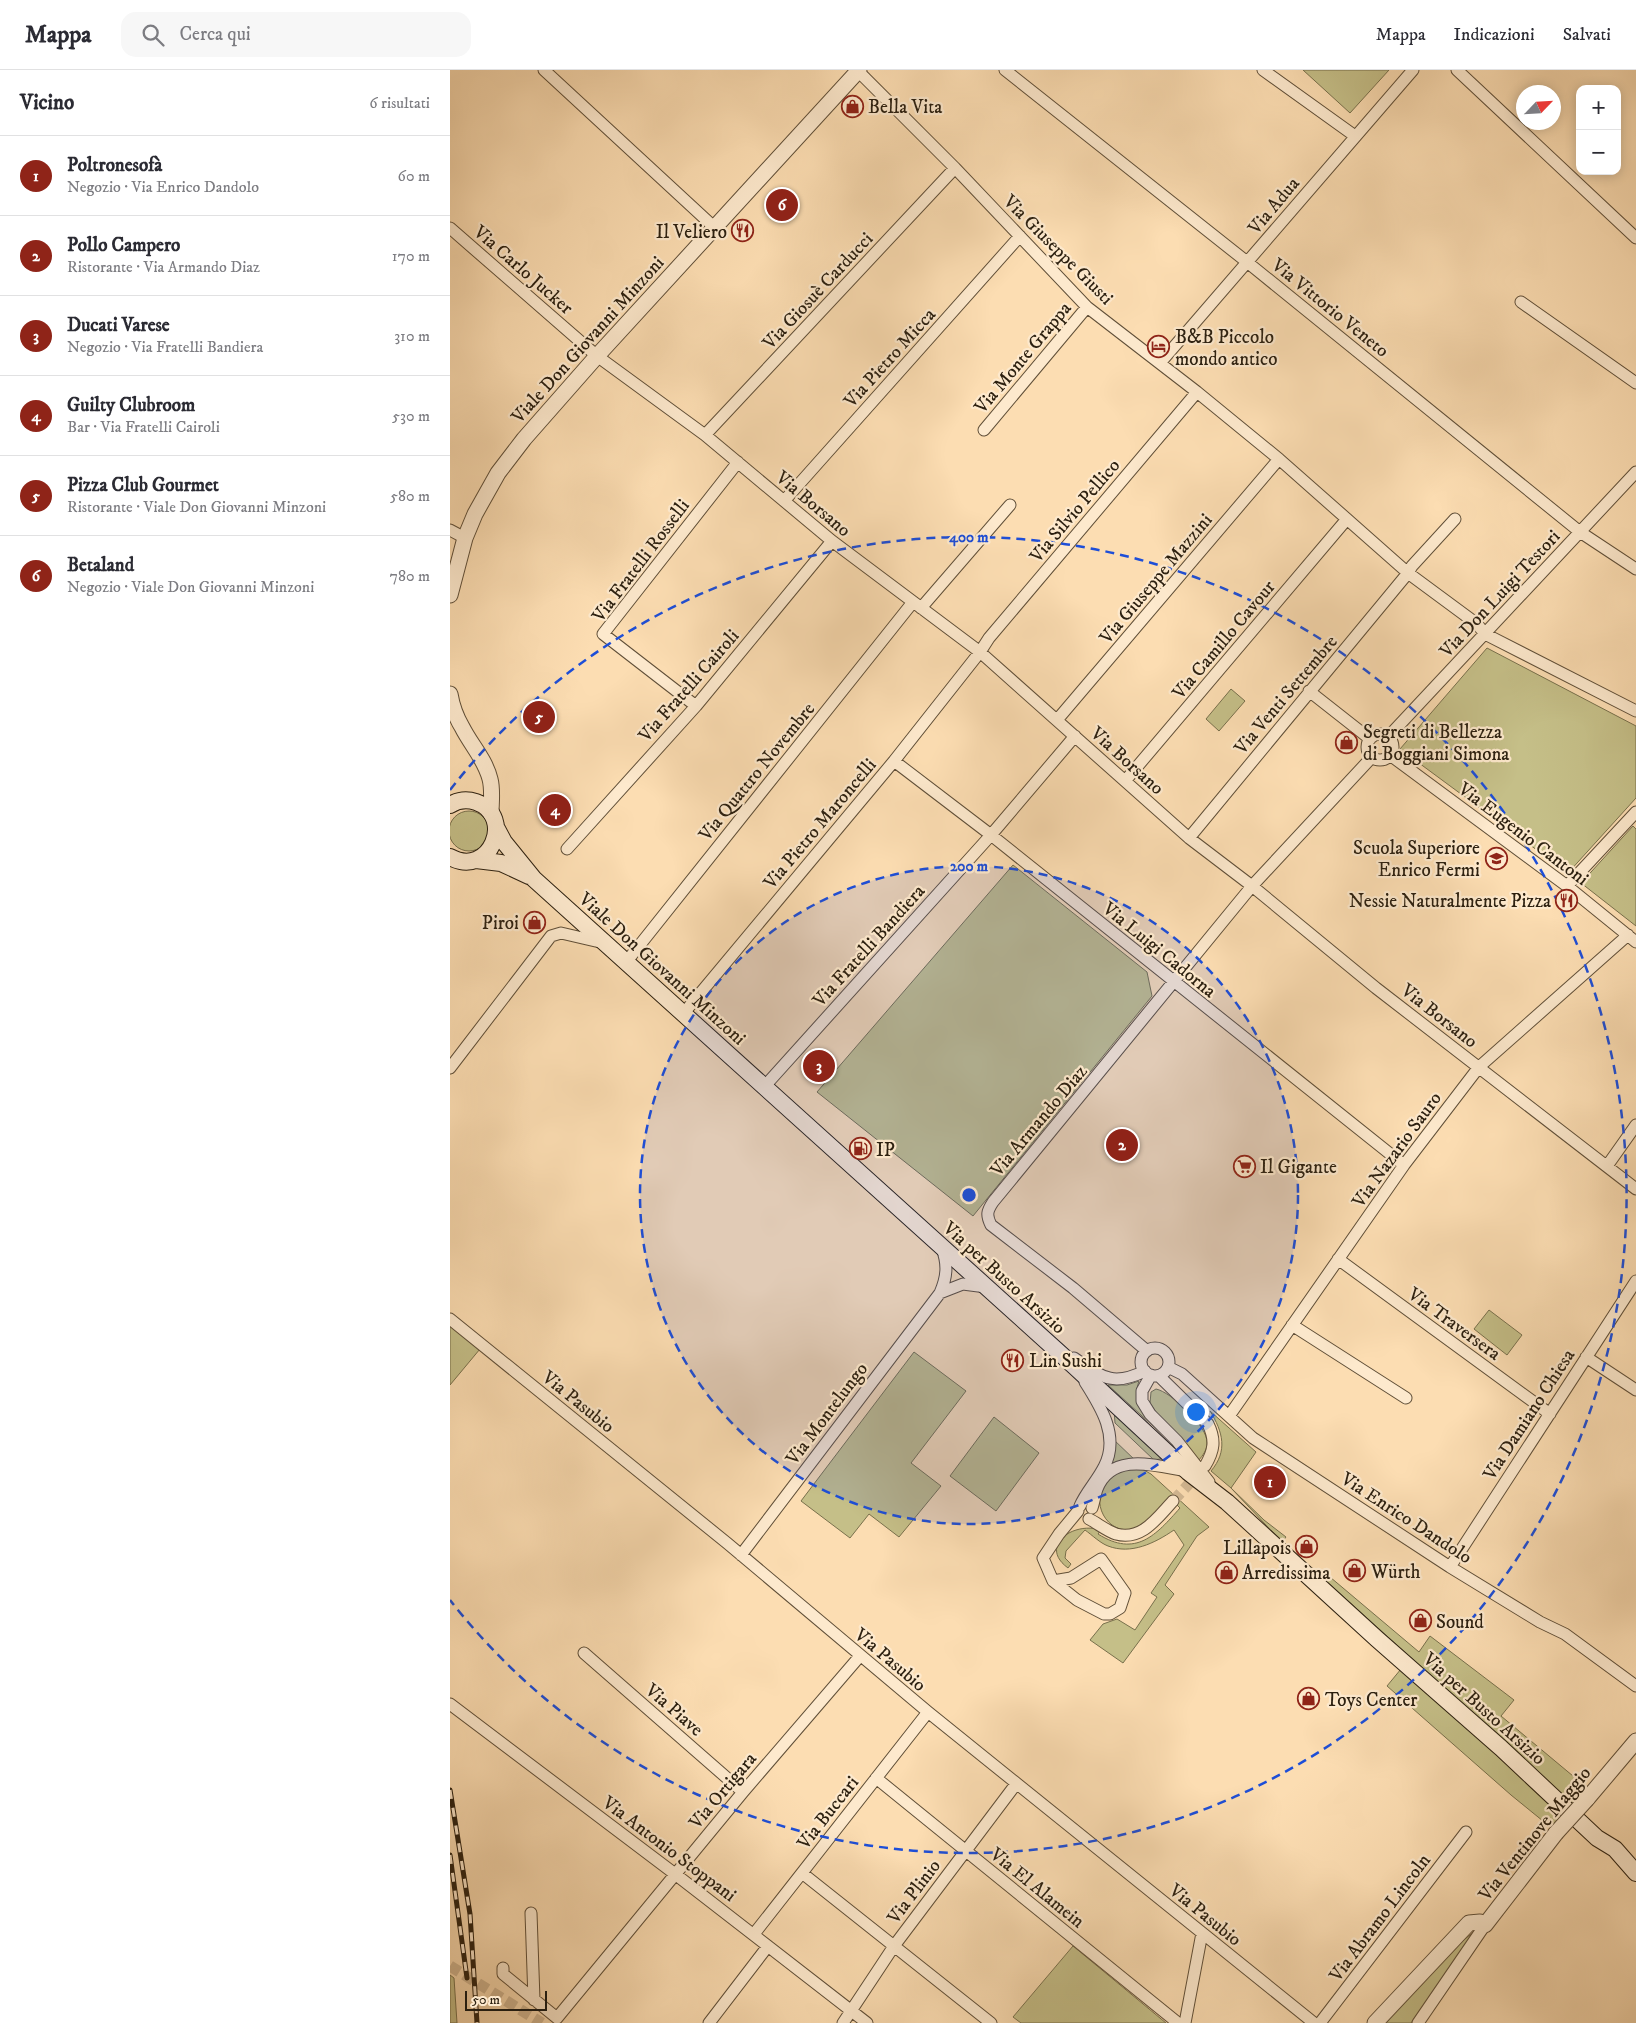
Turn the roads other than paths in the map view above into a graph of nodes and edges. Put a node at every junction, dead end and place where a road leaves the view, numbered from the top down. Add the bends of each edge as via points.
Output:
1 (544, 70) edge
2 (858, 70) edge
3 (1005, 70) edge
4 (1263, 70) edge
5 (1413, 70) edge
6 (1457, 70) edge
7 (1355, 136) junction
8 (955, 168) junction
9 (450, 228) edge
10 (715, 228) junction
11 (1020, 236) junction
12 (1636, 238) edge
13 (1247, 262) junction
14 (1520, 302) dead end
15 (1087, 307) junction
16 (597, 356) junction
17 (1160, 363) junction
18 (1636, 383) edge
19 (1197, 392) junction
20 (984, 430) dead end
21 (705, 436) junction
22 (1279, 459) junction
23 (738, 462) junction
24 (1636, 472) edge
25 (784, 501) junction
26 (1010, 505) dead end
27 (1455, 518) dead end
28 (1347, 519) junction
29 (450, 530) edge
30 (1580, 532) junction
31 (466, 538) junction
32 (832, 541) junction
33 (1636, 569) edge
34 (1408, 573) junction
35 (450, 595) edge
36 (917, 605) junction
37 (1485, 634) junction
38 (980, 652) junction
39 (1309, 692) junction
40 (450, 694) edge
41 (696, 706) junction
42 (1636, 711) edge
43 (1057, 720) junction
44 (1075, 736) junction
45 (1388, 737) junction
46 (1370, 739) junction
47 (1390, 755) junction
48 (1372, 757) junction
49 (894, 761) junction
50 (486, 768) junction
51 (1125, 781) junction
52 (472, 801) junction
53 (452, 802) edge
54 (1636, 812) edge
55 (494, 820) junction
56 (991, 835) junction
57 (1189, 838) junction
58 (567, 849) dead end
59 (450, 857) edge
60 (476, 860) junction
61 (534, 879) junction
62 (1252, 886) junction
63 (1567, 886) junction
64 (1632, 938) edge
65 (608, 944) junction
66 (626, 961) junction
67 (1174, 982) junction
68 (683, 1014) junction
69 (1479, 1067) junction
70 (450, 1068) edge
71 (764, 1087) junction
72 (1636, 1125) edge
73 (1404, 1165) junction
74 (1607, 1166) junction
75 (1636, 1188) edge
76 (941, 1246) junction
77 (1338, 1259) junction
78 (1636, 1281) edge
79 (986, 1287) junction
80 (940, 1293) junction
81 (450, 1319) edge
82 (1292, 1325) junction
83 (1038, 1334) junction
84 (1147, 1351) junction
85 (1586, 1357) junction
86 (1074, 1366) junction
87 (1168, 1367) junction
88 (1152, 1374) junction
89 (1636, 1390) edge
90 (1406, 1398) dead end
91 (1550, 1414) junction
92 (1229, 1416) junction
93 (1205, 1466) tunnel mouth
94 (1188, 1472) junction
95 (1173, 1501) tunnel mouth
96 (1227, 1502) junction
97 (1086, 1513) junction
98 (740, 1555) junction
99 (1450, 1567) junction
100 (1053, 1581) junction
101 (584, 1653) dead end
102 (860, 1656) junction
103 (1636, 1686) edge
104 (450, 1704) edge
105 (928, 1712) junction
106 (1636, 1741) edge
107 (876, 1778) junction
108 (1016, 1784) junction
109 (743, 1792) junction
110 (1466, 1832) dead end
111 (1597, 1838) junction
112 (966, 1851) junction
113 (802, 1872) junction
114 (1636, 1873) edge
115 (675, 1874) junction
116 (1636, 1886) edge
117 (531, 1912) dead end
118 (1486, 1925) junction
119 (1202, 1933) junction
120 (754, 1934) junction
121 (768, 1946) junction
122 (894, 1946) junction
123 (502, 1968) dead end
124 (534, 2000) junction
125 (852, 2011) junction
126 (709, 2023) edge
127 (843, 2023) edge
128 (867, 2023) edge
129 (991, 2023) edge
130 (1178, 2023) edge
131 (1185, 2023) edge
132 (1314, 2023) edge
133 (1320, 2023) edge
134 (1375, 2023) edge
135 (1418, 2023) edge

1 - 10 street
2 - 8 street, Via Giuseppe Giusti
2 - 10 street, Viale Don Giovanni Minzoni
3 - 13 street, Via Vittorio Veneto
4 - 7 street
5 - 7 street, Via Adua
6 - 12 street
7 - 13 street, Via Adua
8 - 11 street, Via Giuseppe Giusti
8 - 21 street, Via Giosuè Carducci
9 - 16 street, Via Carlo Jucker
10 - 16 street, Viale Don Giovanni Minzoni
11 - 15 street, Via Giuseppe Giusti
11 - 25 street, Via Pietro Micca
13 - 17 street, Via Adua
13 - 30 street, Via Vittorio Veneto
14 - 18 street
15 - 17 street, Via Giuseppe Giusti
15 - 20 street, Via Monte Grappa
16 - 21 street, Via Borsano
16 - 31 street, Viale Don Giovanni Minzoni via 498,473 475,514
17 - 19 street, Via Giuseppe Giusti
19 - 22 street, Via Giuseppe Giusti
19 - 38 street, Via Silvio Pellico
21 - 23 street, Via Borsano
22 - 28 street, Via Giuseppe Giusti
22 - 43 street, Via Giuseppe Mazzini
23 - 25 street, Via Borsano
23 - 41 street, Via Fratelli Rosselli via 602,634
24 - 30 street, Via Don Luigi Testori
25 - 32 street, Via Borsano
26 - 36 street, Via Quattro Novembre
27 - 34 street
28 - 34 street, Via Giuseppe Giusti
28 - 51 street, Via Camillo Cavour
29 - 31 street
30 - 33 street, Via Vittorio Veneto
30 - 37 street, Via Don Luigi Testori
31 - 35 street, Viale Don Giovanni Minzoni
32 - 36 street, Via Borsano
32 - 41 street, Via Fratelli Cairoli
34 - 37 street, Via Giuseppe Giusti via 1477,624
34 - 39 street, Via Venti Settembre
36 - 38 street, Via Borsano
36 - 66 street, Via Quattro Novembre
37 - 42 street, Via Giuseppe Giusti
37 - 45 street, Via Don Luigi Testori
38 - 43 street, Via Borsano
38 - 49 street, Via Pietro Maroncelli
39 - 46 street
39 - 57 street, Via Venti Settembre
40 - 50 street via 462,728
41 - 58 street, Via Fratelli Cairoli
43 - 44 street, Via Borsano
44 - 51 street, Via Borsano
44 - 56 street, Via Fratelli Bandiera
45 - 46 street via 1378,734
45 - 47 street via 1393,746
46 - 48 street via 1367,748
47 - 48 street via 1381,760
47 - 63 street, Via Eugenio Cantoni
48 - 62 street
49 - 56 street, Via Luigi Cadorna
49 - 68 street, Via Pietro Maroncelli
50 - 52 street via 482,790
50 - 55 street
51 - 57 street, Via Borsano
52 - 53 main road
52 - 55 main road via 480,803
54 - 63 street
55 - 60 main road via 496,837 492,847
55 - 61 main road, Viale Don Giovanni Minzoni via 504,842
56 - 67 street, Via Luigi Cadorna
56 - 71 street, Via Fratelli Bandiera
57 - 62 street, Via Borsano
59 - 60 main road, Viale Don Giovanni Minzoni via 466,862
60 - 61 main road, Viale Don Giovanni Minzoni via 501,863
61 - 65 main road, Viale Don Giovanni Minzoni
62 - 67 street, Via Armando Diaz
62 - 69 street, Via Borsano
63 - 64 street, Via Eugenio Cantoni
64 - 69 street, Via Nazario Sauro
65 - 66 main road, Viale Don Giovanni Minzoni
65 - 70 street via 561,933 551,936
66 - 68 main road, Viale Don Giovanni Minzoni
67 - 73 street, Via Luigi Cadorna
67 - 84 street, Via Armando Diaz via 987,1210 992,1225 1001,1233 1074,1288
68 - 71 main road, Viale Don Giovanni Minzoni
69 - 73 street, Via Nazario Sauro
69 - 74 street, Via Borsano
71 - 76 main road, Via per Busto Arsizio
72 - 74 street
73 - 77 street, Via Nazario Sauro
74 - 75 street, Via Borsano
76 - 79 main road, Via per Busto Arsizio
76 - 80 street, Via Montelungo via 946,1271
77 - 82 street, Via Nazario Sauro
77 - 91 street, Via Traversera
78 - 85 street, Via Damiano Chiesa
79 - 80 street via 963,1284
79 - 83 main road, Via per Busto Arsizio
80 - 98 street, Via Montelungo
81 - 98 street, Via Pasubio
82 - 90 street
82 - 92 street, Via Nazario Sauro
83 - 86 main road, Via per Busto Arsizio
83 - 88 street via 1098,1374 1113,1379 1129,1379
84 - 87 street, Via Enrico Dandolo via 1156,1348 1165,1352
84 - 88 street via 1141,1363
85 - 89 street
85 - 91 street, Via Damiano Chiesa
86 - 94 main road, Via per Busto Arsizio
86 - 97 street via 1104,1413 1109,1430 1106,1465
87 - 88 street via 1163,1374
87 - 92 street, Via Enrico Dandolo via 1182,1374
88 - 93 street via 1208,1424 1214,1444
88 - 96 street via 1142,1391 1142,1401
91 - 99 street, Via Damiano Chiesa
92 - 99 street, Via Enrico Dandolo via 1253,1438
94 - 96 main road, Via per Busto Arsizio
94 - 97 street via 1146,1465 1115,1467 1097,1488
95 - 97 street via 1149,1526 1129,1535 1115,1534
96 - 111 main road, Via per Busto Arsizio
97 - 100 street via 1059,1534 1043,1558
98 - 102 street, Via Pasubio
99 - 103 street, Via Enrico Dandolo via 1565,1634
100 - 100 street via 1077,1600 1104,1614 1120,1608 1125,1593 1101,1559 1071,1578
101 - 109 street, Via Piave
102 - 105 street, Via Pasubio
102 - 109 street, Via Ortigara
104 - 115 street, Via Antonio Stoppani
105 - 107 street, Via Buccari
105 - 108 street, Via Pasubio
106 - 118 street, Via Ventinove Maggio, bridge via 1556,1833
107 - 112 street, Via El Alamein
107 - 113 street, Via Buccari
108 - 112 street, Via Plinio
108 - 119 street, Via Pasubio
109 - 115 street, Via Ortigara
110 - 133 street, Via Abramo Lincoln
111 - 114 main road, Via per Busto Arsizio via 1615,1850
111 - 116 main road, Via per Busto Arsizio
112 - 122 street, Via Plinio
112 - 130 street, Via El Alamein
113 - 120 street, Via Buccari
113 - 122 street
115 - 120 street, Via Antonio Stoppani
115 - 124 street, Via Ortigara via 557,2018
117 - 124 street
118 - 134 street, Via Ventinove Maggio via 1469,1923
118 - 135 street
119 - 131 street
119 - 132 street, Via Pasubio
120 - 121 street, Via Antonio Stoppani
121 - 125 street, Via Antonio Stoppani
121 - 126 street
122 - 125 street, Via Plinio
122 - 129 street
123 - 124 street via 503,1974
125 - 127 street, Via Plinio
125 - 128 street, Via Antonio Stoppani

